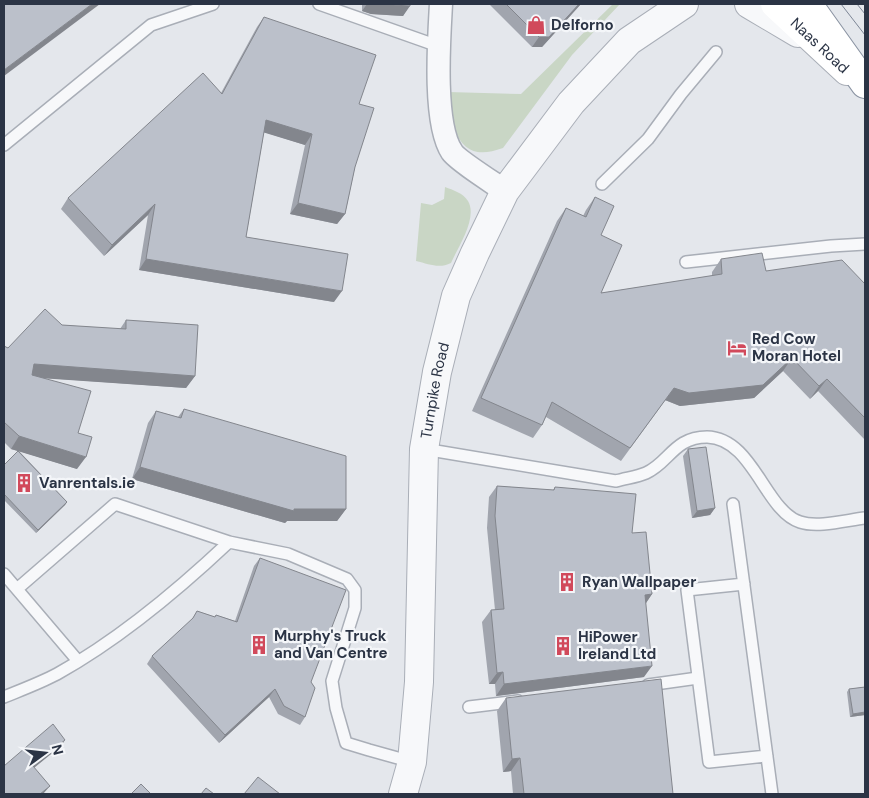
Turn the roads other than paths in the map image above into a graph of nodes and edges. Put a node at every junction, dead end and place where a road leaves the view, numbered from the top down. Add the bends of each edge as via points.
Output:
1 (213, 4) edge
2 (319, 4) edge
3 (441, 4) edge
4 (651, 4) edge
5 (684, 4) edge
6 (749, 4) edge
7 (775, 4) edge
8 (808, 4) edge
9 (629, 41) junction
10 (438, 46) junction
11 (825, 49) junction
12 (716, 52) dead end
13 (865, 84) edge
14 (865, 89) edge
15 (4, 145) edge
16 (602, 184) dead end
17 (505, 191) junction
18 (865, 244) edge
19 (686, 262) dead end
20 (424, 449) junction
21 (733, 504) dead end
22 (865, 518) edge
23 (229, 542) junction
24 (4, 574) edge
25 (744, 584) junction
26 (17, 589) junction
27 (78, 661) junction
28 (698, 678) junction
29 (641, 686) edge
30 (4, 697) edge
31 (527, 700) edge
32 (469, 708) dead end
33 (767, 756) junction
34 (412, 762) junction
35 (403, 794) edge
36 (772, 794) edge

1 - 15 lane via 150,25
2 - 10 lane
3 - 10 street
4 - 9 street
5 - 9 street
6 - 11 street
7 - 11 main road, Naas Road
8 - 13 main road
9 - 17 street, Turnpike Road via 571,103
10 - 17 street via 442,126 452,153
11 - 14 main road, Naas Road
12 - 16 lane via 648,139
17 - 20 street, Turnpike Road via 456,296 437,372
18 - 19 lane
20 - 22 lane via 616,481 647,473 675,448 694,439 709,437 730,443 790,517 815,524
20 - 34 street, Turnpike Road via 419,682
21 - 25 lane
23 - 26 lane via 114,504
23 - 27 lane via 191,578
23 - 34 lane via 288,554 347,579 355,590 355,608 332,681 346,742
24 - 26 lane
25 - 28 lane via 687,590
25 - 33 lane
26 - 27 lane
27 - 30 lane via 56,675
28 - 29 lane
28 - 33 lane via 708,762
31 - 32 lane
33 - 36 lane
34 - 35 street, Turnpike Road

